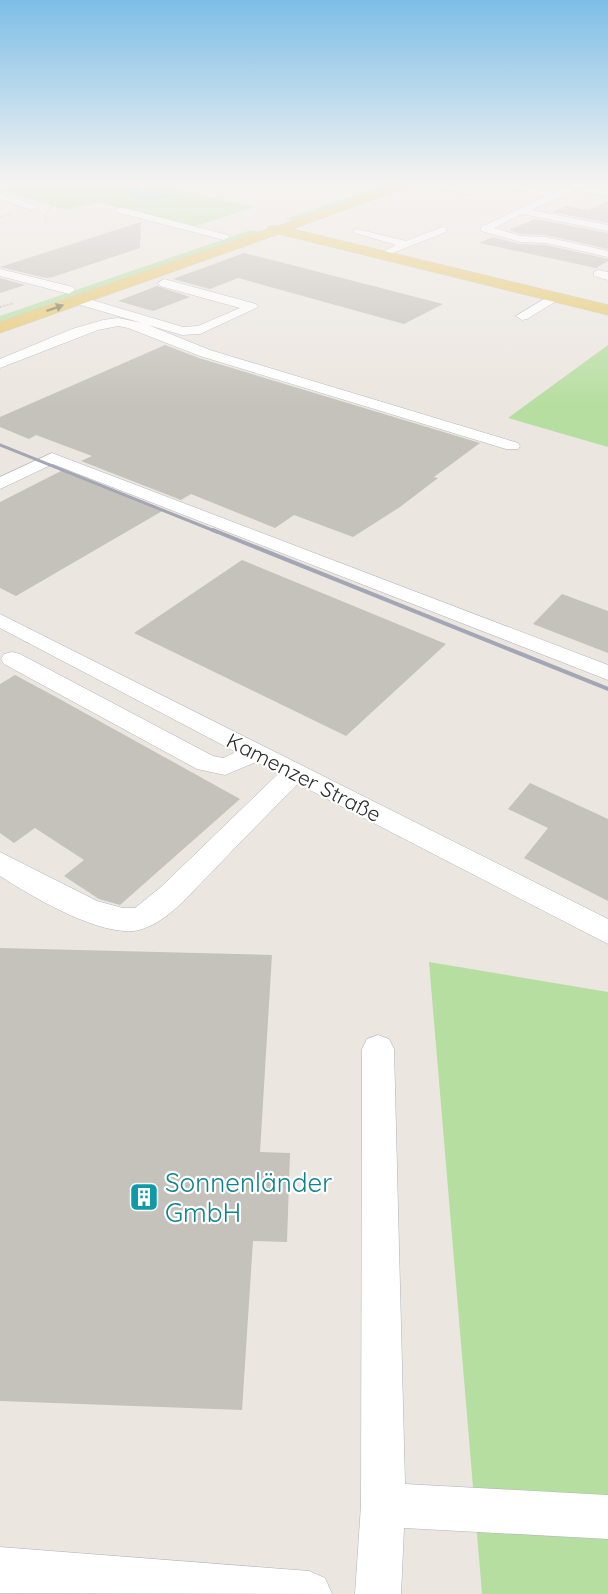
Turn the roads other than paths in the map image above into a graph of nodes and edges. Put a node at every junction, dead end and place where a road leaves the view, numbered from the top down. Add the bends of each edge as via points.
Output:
1 (174, 256) edge
2 (185, 256) edge
3 (393, 256) edge
4 (412, 256) edge
5 (0, 272) edge
6 (164, 283) dead end
7 (74, 295) junction
8 (554, 297) junction
9 (608, 304) edge
10 (608, 310) edge
11 (0, 314) edge
12 (522, 316) dead end
13 (0, 328) edge
14 (0, 364) edge
15 (512, 446) dead end
16 (0, 484) edge
17 (0, 620) edge
18 (41, 641) junction
19 (6, 663) edge
20 (608, 673) edge
21 (256, 752) junction
22 (295, 772) junction
23 (0, 862) edge
24 (608, 932) edge
25 (378, 1049) dead end
26 (383, 1505) junction
27 (608, 1517) edge
28 (0, 1570) edge
29 (309, 1594) edge
30 (378, 1594) edge

1 - 7 main road
2 - 7 main road
3 - 8 main road
4 - 9 main road
5 - 7 street
6 - 7 street via 252,307 200,330 182,331
7 - 11 main road
13 -> 7 main road
8 - 10 main road
8 - 12 street
14 - 15 street via 99,325 123,323 206,353
16 - 20 street via 52,458
17 - 18 street, Kamenzer Straße
18 - 19 street
18 - 21 street, Kamenzer Straße
19 - 21 street via 206,764 225,767
21 - 22 street, Kamenzer Straße
22 - 23 street via 171,896 137,919 118,921 89,910
22 - 24 street, Kamenzer Straße
25 - 26 street
26 - 27 street
26 - 30 street
28 - 29 street

